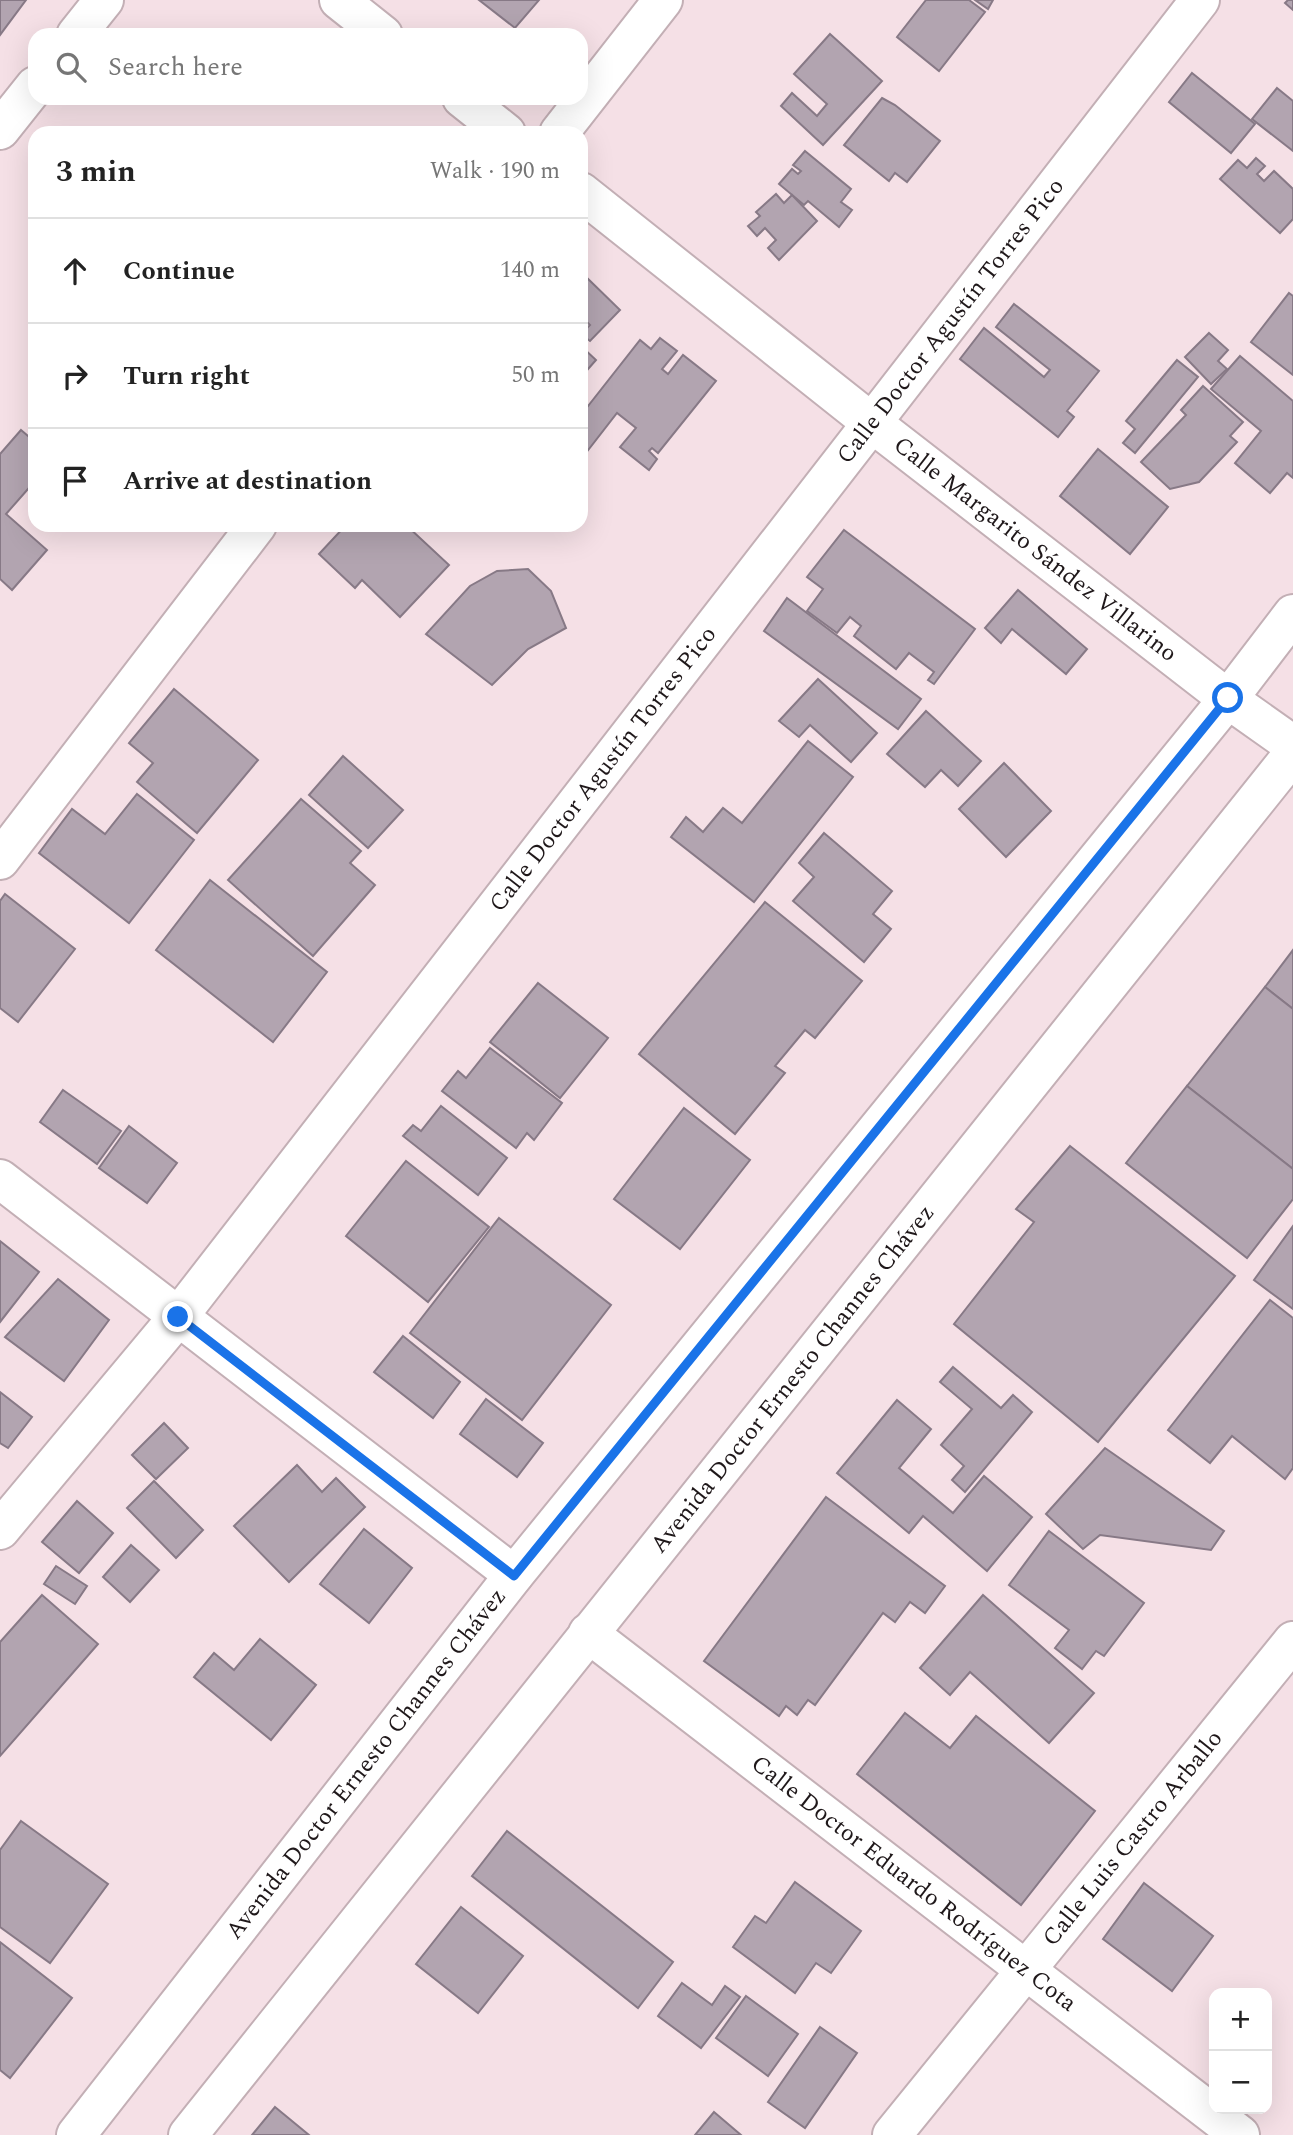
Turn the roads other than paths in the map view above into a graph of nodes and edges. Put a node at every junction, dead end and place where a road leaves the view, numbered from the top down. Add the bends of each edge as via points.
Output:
1 (104, 0) edge
2 (338, 0) edge
3 (663, 0) edge
4 (1200, 0) edge
5 (82, 28) edge
6 (374, 28) edge
7 (28, 95) edge
8 (588, 96) edge
9 (471, 105) edge
10 (581, 105) edge
11 (497, 126) edge
12 (564, 126) edge
13 (0, 130) edge
14 (588, 198) edge
15 (873, 423) junction
16 (252, 532) edge
17 (1293, 614) edge
18 (1228, 698) junction
19 (1293, 745) edge
20 (1293, 754) edge
21 (0, 860) edge
22 (0, 1179) edge
23 (178, 1317) junction
24 (0, 1530) edge
25 (514, 1576) junction
26 (588, 1633) junction
27 (1293, 1641) edge
28 (1024, 1970) junction
29 (76, 2135) edge
30 (188, 2135) edge
31 (892, 2135) edge
32 (1240, 2135) edge

1 - 5 street
2 - 6 street
3 - 8 street
4 - 15 street, Calle Doctor Agustín Torres Pico
7 - 13 street
9 - 11 street
10 - 12 street
14 - 15 street, Calle Margarito Sández Villarino
15 - 18 street, Calle Margarito Sández Villarino
15 - 23 street, Calle Doctor Agustín Torres Pico
16 - 21 street
17 - 18 street, Avenida Doctor Ernesto Channes Chávez
18 - 19 street, Calle Margarito Sández Villarino
18 - 25 street, Avenida Doctor Ernesto Channes Chávez
20 - 26 street, Avenida Doctor Ernesto Channes Chávez
22 - 23 street
23 - 24 street, Calle Doctor Agustín Torres Pico
23 - 25 street
25 - 29 street, Avenida Doctor Ernesto Channes Chávez
26 - 28 street, Calle Doctor Eduardo Rodríguez Cota
26 - 30 street, Avenida Doctor Ernesto Channes Chávez
27 - 28 street, Calle Luis Castro Arballo
28 - 31 street, Calle Luis Castro Arballo
28 - 32 street, Calle Doctor Eduardo Rodríguez Cota

